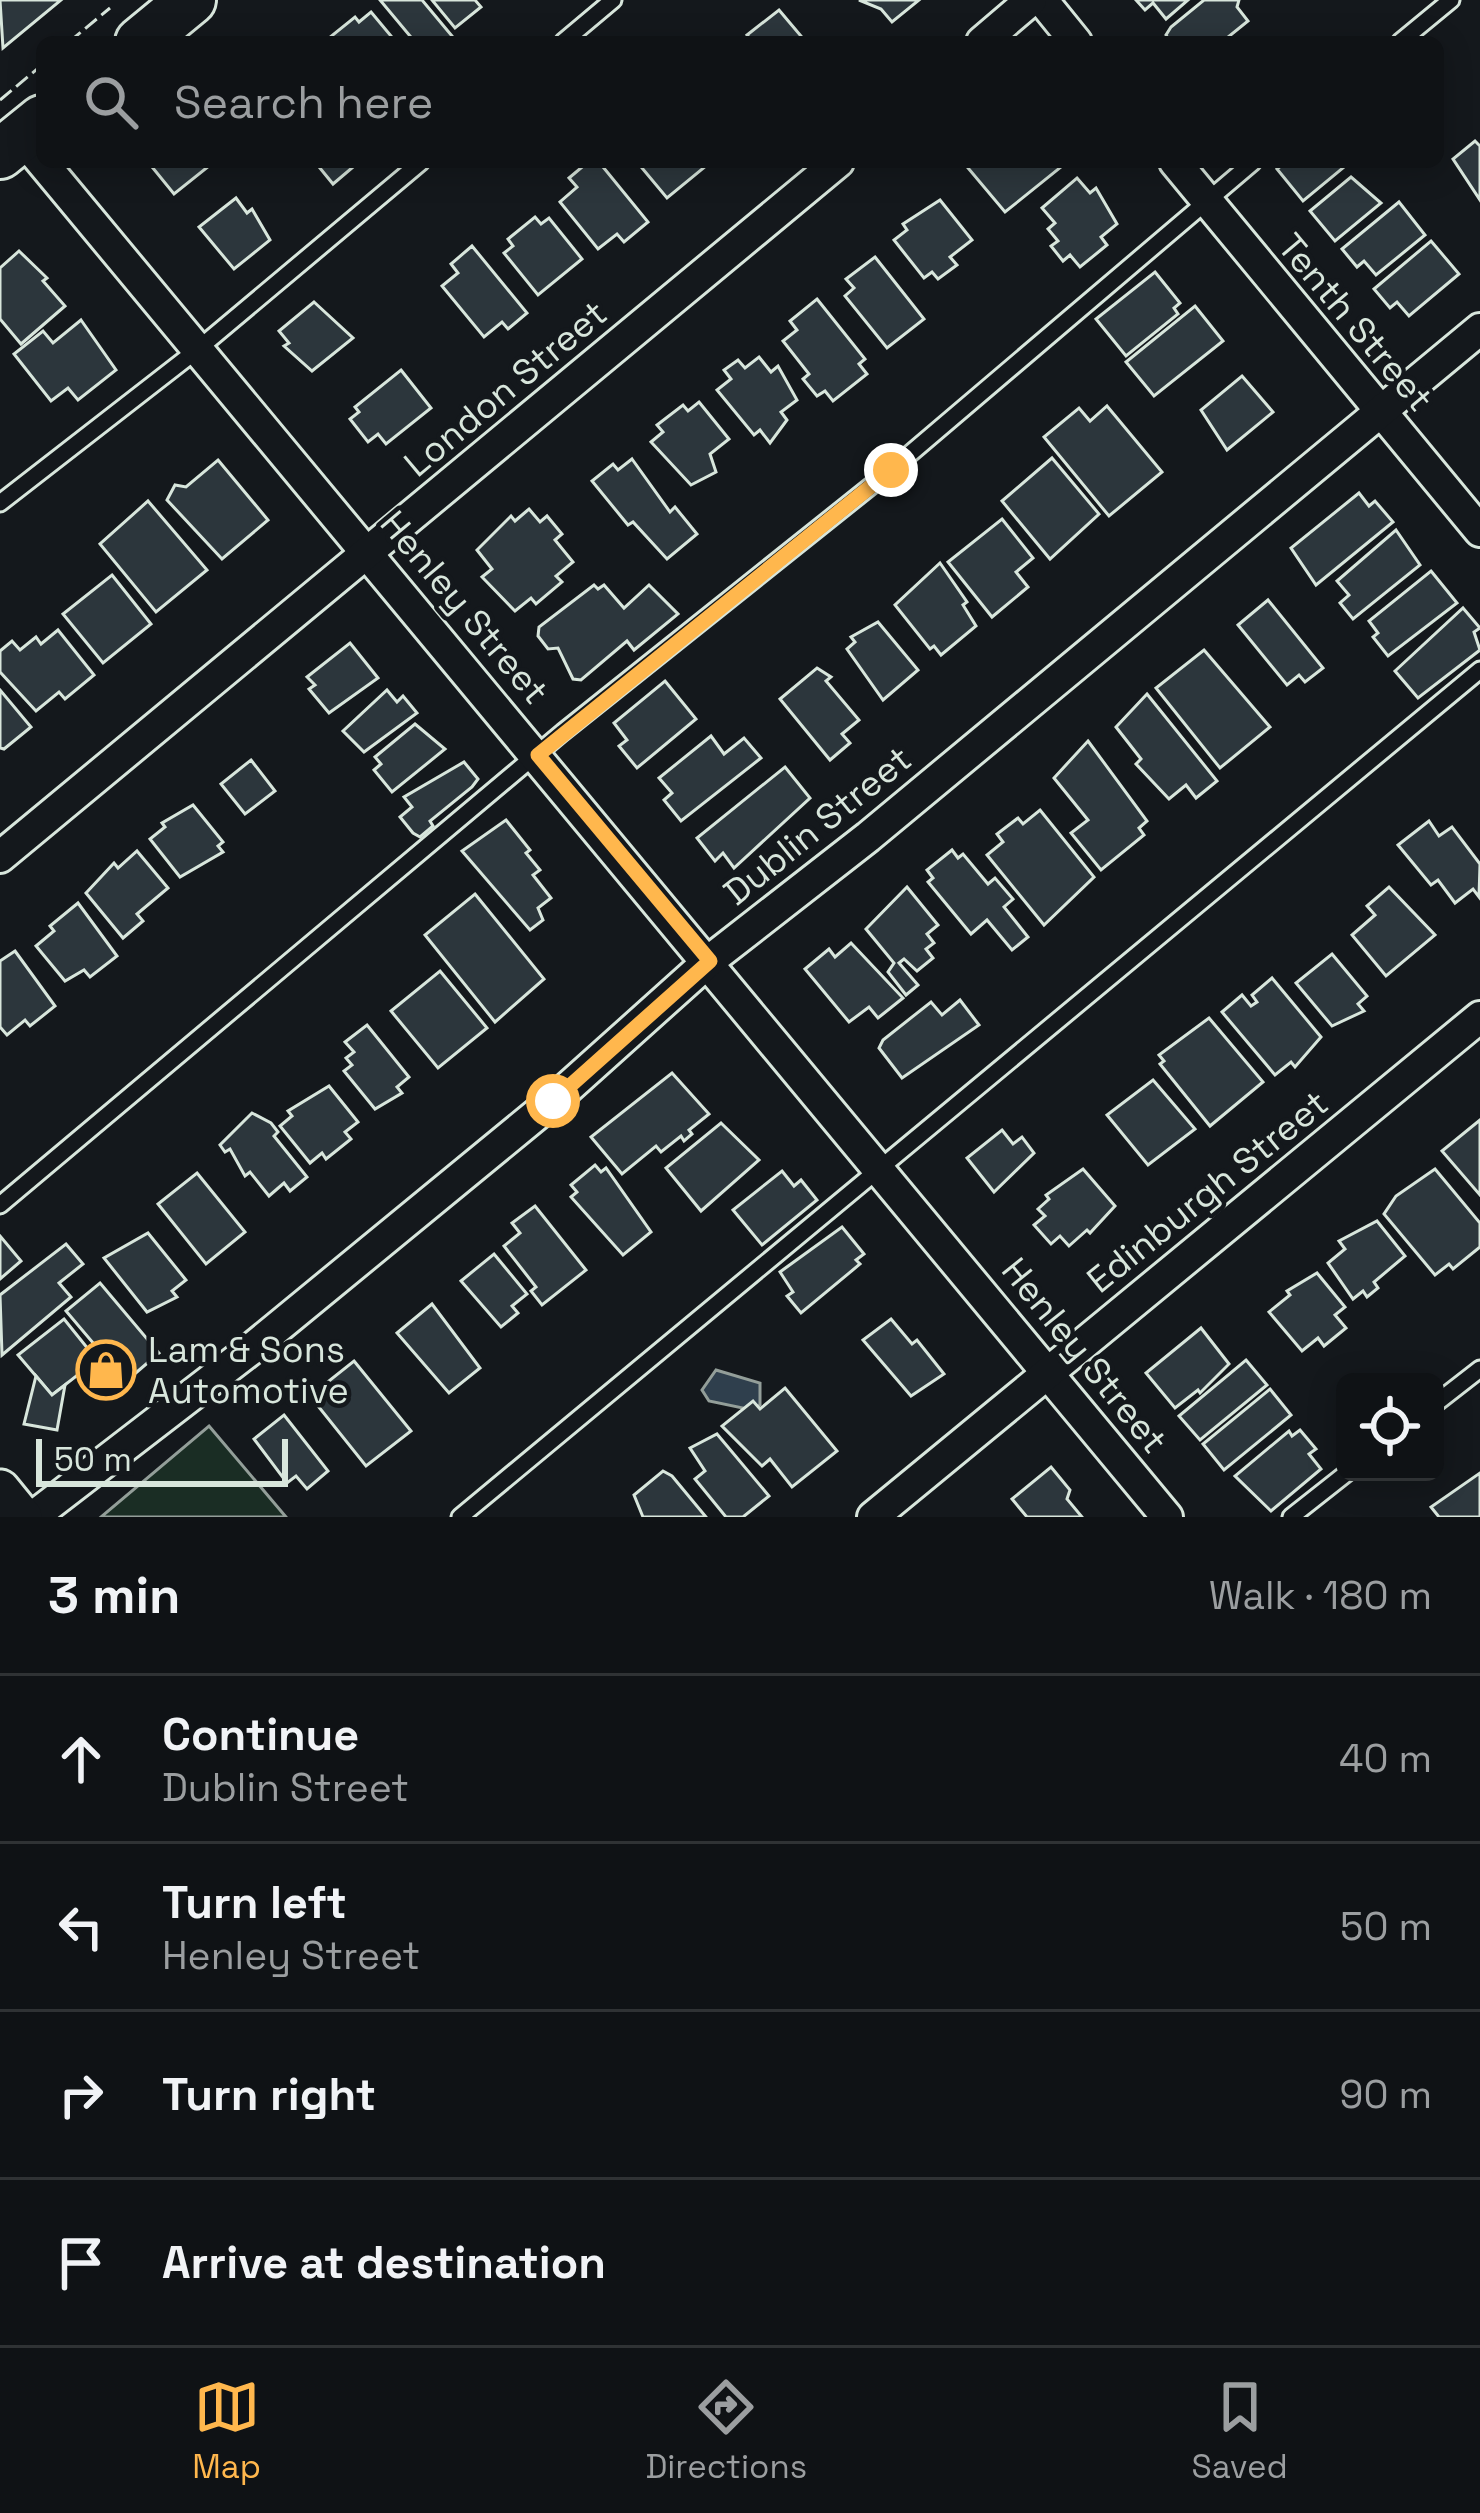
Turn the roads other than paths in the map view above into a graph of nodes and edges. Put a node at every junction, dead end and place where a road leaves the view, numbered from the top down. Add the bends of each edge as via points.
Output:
1 (191, 0) edge
2 (613, 0) edge
3 (1031, 0) edge
4 (1042, 0) edge
5 (1451, 0) edge
6 (147, 36) edge
7 (570, 36) edge
8 (989, 36) edge
9 (1071, 36) edge
10 (1407, 36) edge
11 (47, 168) edge
12 (414, 168) edge
13 (831, 168) edge
14 (1180, 168) edge
15 (1245, 168) edge
16 (1205, 199) junction
17 (1480, 329) edge
18 (197, 350) junction
19 (1380, 411) junction
20 (0, 503) edge
21 (1480, 531) edge
22 (370, 554) junction
23 (1480, 670) edge
24 (538, 755) junction
25 (0, 857) edge
26 (710, 961) junction
27 (1480, 1017) edge
28 (882, 1170) junction
29 (0, 1205) edge
30 (1480, 1369) edge
31 (1048, 1372) junction
32 (1444, 1397) edge
33 (1337, 1481) edge
34 (0, 1490) edge
35 (22, 1517) edge
36 (33, 1517) edge
37 (460, 1517) edge
38 (873, 1517) edge
39 (1167, 1517) edge
40 (1291, 1517) edge

1 - 6 main road
2 - 7 lane
3 - 8 street
4 - 9 street
5 - 10 lane
11 - 18 street, Henley Street
12 - 18 lane
13 - 22 street, London Street
14 - 16 street, Tenth Street
15 - 16 lane
16 - 19 street, Tenth Street
16 - 24 lane via 891,470
17 - 19 street, Dublin Street
18 - 20 lane
18 - 22 street, Henley Street
19 - 21 street, Tenth Street
19 - 26 street, Dublin Street
22 - 24 street, Henley Street
22 - 25 street, London Street
23 - 28 lane
24 - 26 street, Henley Street
24 - 29 lane
26 - 28 street, Henley Street
26 - 36 street, Dublin Street via 286,1321
27 - 31 street, Edinburgh Street
28 - 31 street, Henley Street
28 - 37 lane
30 - 32 lane
31 - 38 street, Edinburgh Street
31 - 39 street, Henley Street
33 - 40 lane
34 - 35 street

